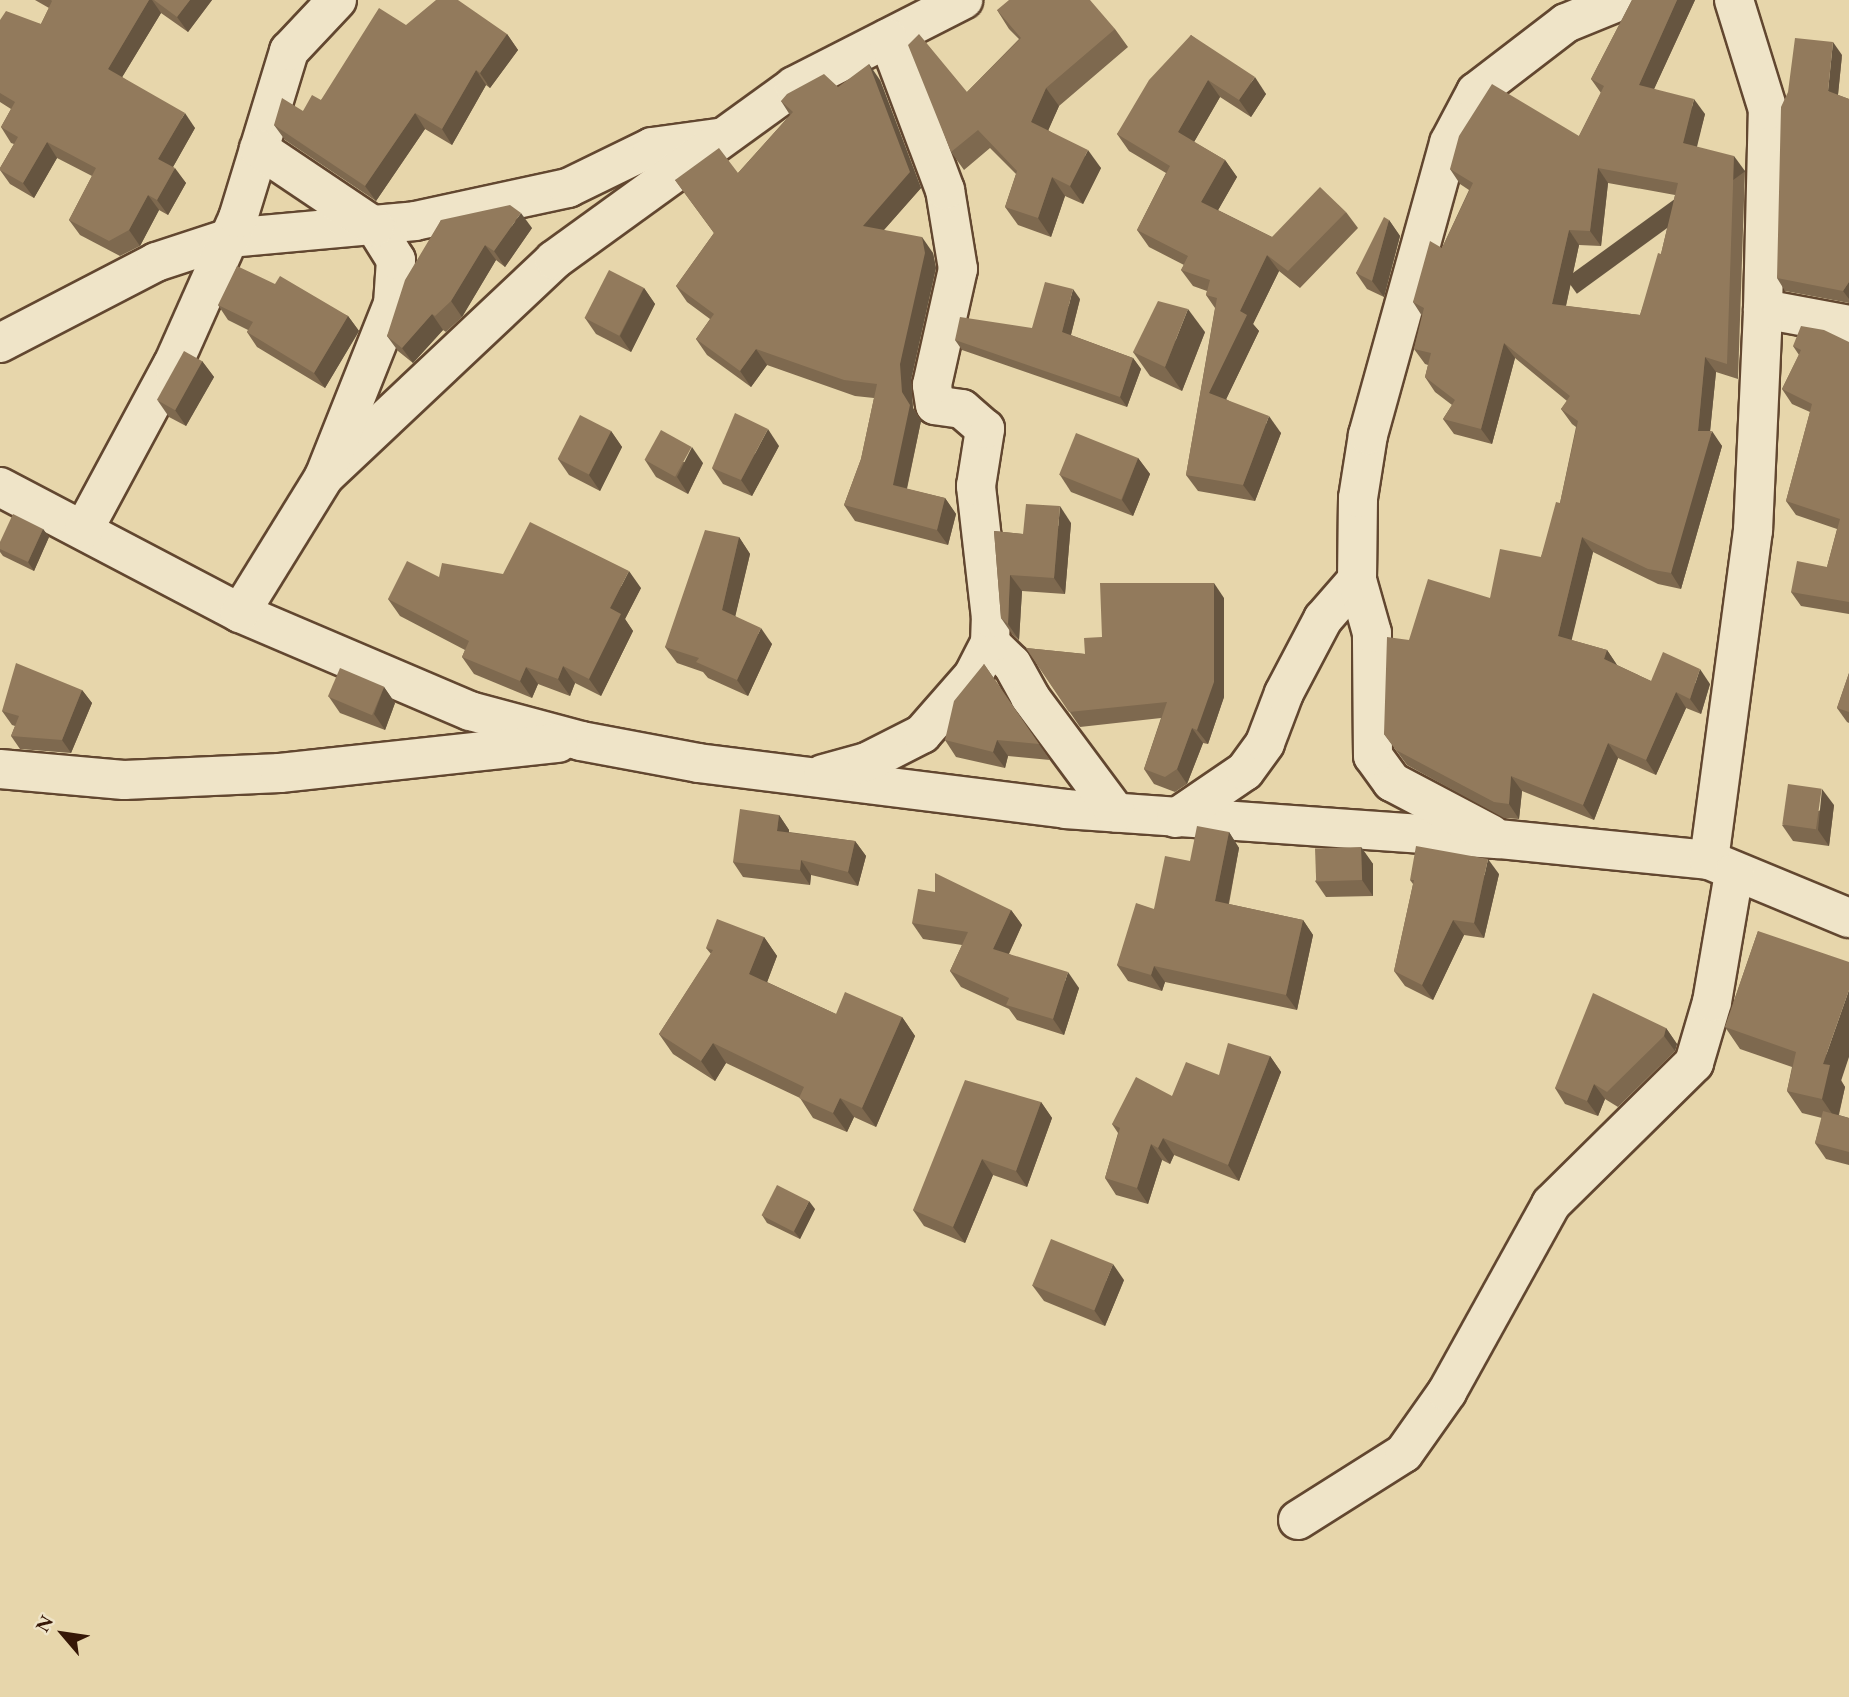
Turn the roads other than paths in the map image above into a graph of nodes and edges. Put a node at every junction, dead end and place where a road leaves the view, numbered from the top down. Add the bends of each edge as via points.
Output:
1 (337, 0) edge
2 (963, 0) edge
3 (1622, 0) edge
4 (1734, 0) edge
5 (888, 38) junction
6 (725, 137) junction
7 (259, 149) junction
8 (374, 227) junction
9 (229, 238) junction
10 (1763, 309) junction
11 (1849, 325) edge
12 (0, 343) edge
13 (324, 477) junction
14 (0, 488) edge
15 (85, 529) junction
16 (1357, 580) junction
17 (240, 613) junction
18 (990, 643) junction
19 (581, 741) junction
20 (0, 769) edge
21 (808, 778) junction
22 (1116, 813) junction
23 (1176, 818) junction
24 (1499, 839) junction
25 (1722, 867) junction
26 (1849, 918) edge
27 (1298, 1520) dead end

1 - 7 street via 289,51
2 - 5 street
3 - 16 street via 1566,23 1518,56 1476,92 1449,143 1368,435 1358,498
4 - 10 street via 1768,110
5 - 6 street via 794,86
5 - 18 street via 945,190 958,269 932,385 935,405 962,409 985,429 976,486
6 - 8 street via 652,148 568,188
6 - 13 street via 554,260
7 - 8 street
7 - 9 street
8 - 9 street
8 - 13 street via 396,260 393,304
9 - 12 street via 156,262
9 - 15 street via 173,364
10 - 11 street
10 - 25 street via 1753,531
13 - 17 street
14 - 15 street
15 - 17 street
16 - 23 street via 1323,619 1284,693 1265,743 1245,771
16 - 24 street via 1372,633 1373,756 1392,782
17 - 19 street via 470,711
18 - 21 street via 973,676 922,734 867,762
18 - 22 street via 1012,664 1030,697
19 - 20 street via 254,774 124,780
19 - 21 street
21 - 22 street
22 - 23 street
23 - 24 street
24 - 25 street
25 - 26 street
25 - 27 street via 1712,1002 1694,1063 1551,1204 1447,1392 1404,1453

